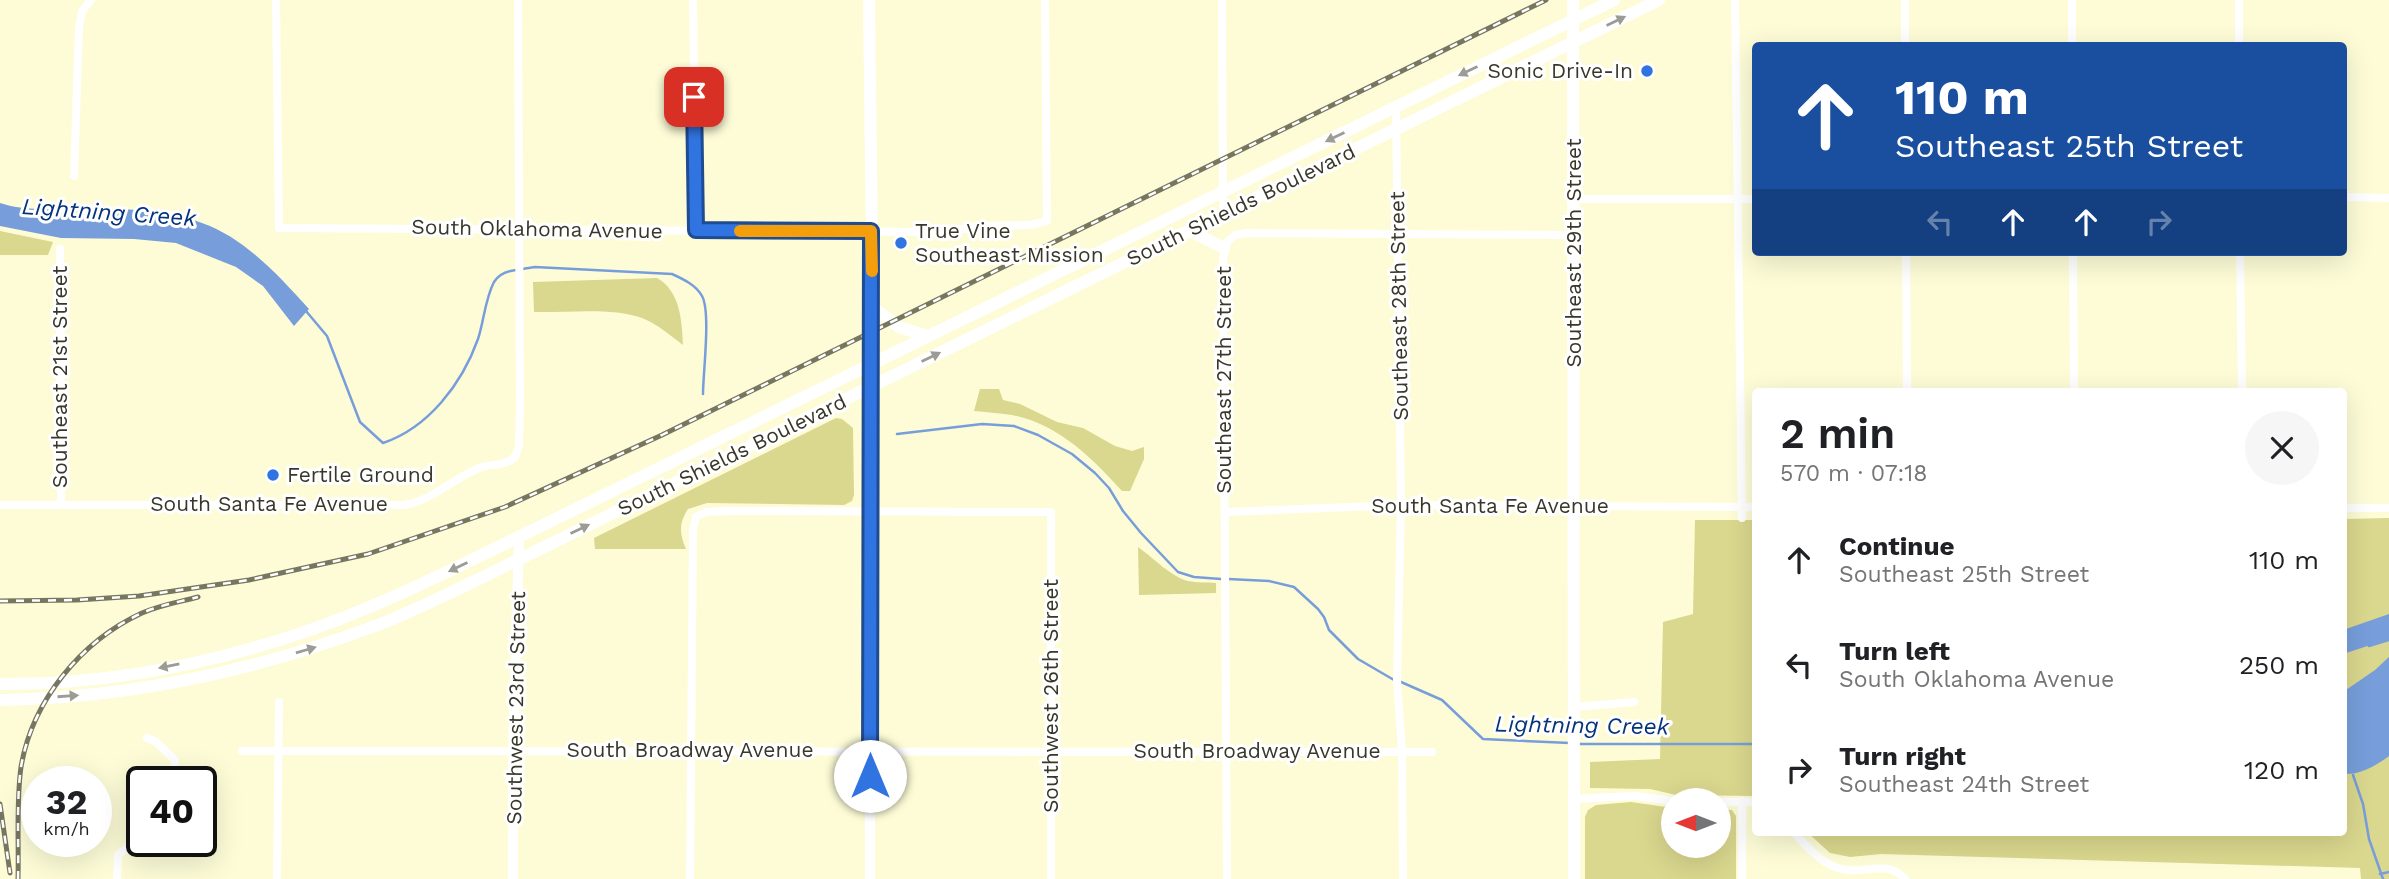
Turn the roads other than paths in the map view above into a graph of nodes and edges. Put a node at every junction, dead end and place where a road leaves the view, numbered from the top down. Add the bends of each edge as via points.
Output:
1 (90, 0) edge
2 (276, 0) edge
3 (518, 0) edge
4 (693, 0) edge
5 (869, 0) edge
6 (1045, 0) edge
7 (1222, 0) edge
8 (1573, 0) edge
9 (1614, 0) edge
10 (1659, 0) edge
11 (1735, 0) edge
12 (1905, 0) edge
13 (2072, 0) edge
14 (2239, 0) edge
15 (1573, 19) junction
16 (1573, 42) junction
17 (1905, 42) edge
18 (2072, 42) edge
19 (2239, 42) edge
20 (1396, 106) junction
21 (1397, 130) junction
22 (74, 176) dead end
23 (1222, 192) junction
24 (2347, 197) edge
25 (2389, 198) edge
26 (1575, 199) junction
27 (1752, 199) edge
28 (1739, 200) junction
29 (1223, 214) junction
30 (519, 229) junction
31 (696, 230) junction
32 (1188, 230) junction
33 (871, 231) junction
34 (1399, 235) junction
35 (1575, 235) junction
36 (1224, 248) junction
37 (60, 249) dead end
38 (1906, 256) edge
39 (2073, 256) edge
40 (2240, 256) edge
41 (1034, 285) junction
42 (1043, 303) junction
43 (872, 307) junction
44 (927, 336) junction
45 (872, 364) junction
46 (869, 388) junction
47 (1907, 388) edge
48 (2074, 388) edge
49 (2242, 388) edge
50 (0, 505) edge
51 (61, 505) junction
52 (1401, 505) junction
53 (1574, 506) junction
54 (1742, 507) junction
55 (1752, 507) edge
56 (2347, 508) edge
57 (2389, 508) edge
58 (870, 512) junction
59 (1224, 512) junction
60 (1742, 518) dead end
61 (519, 537) junction
62 (518, 559) junction
63 (0, 684) edge
64 (0, 700) edge
65 (279, 702) dead end
66 (1634, 702) dead end
67 (1574, 714) junction
68 (147, 738) dead end
69 (277, 750) junction
70 (870, 750) junction
71 (242, 751) dead end
72 (513, 751) junction
73 (690, 751) junction
74 (1051, 751) junction
75 (1227, 751) junction
76 (1402, 751) junction
77 (1433, 752) dead end
78 (174, 766) edge
79 (1574, 799) junction
80 (1661, 799) edge
81 (1731, 801) edge
82 (1742, 801) junction
83 (1752, 802) edge
84 (1797, 836) edge
85 (126, 848) edge
86 (1902, 876) edge
87 (117, 879) edge
88 (277, 879) edge
89 (513, 879) edge
90 (690, 879) edge
91 (870, 879) edge
92 (1051, 879) edge
93 (1227, 879) edge
94 (1403, 879) edge
95 (1574, 879) edge
96 (1742, 879) edge

1 - 22 street via 80,18
2 - 30 street, South Oklahoma Avenue via 279,228
3 - 30 street
4 - 31 street
5 - 33 main road
6 - 33 street, South Oklahoma Avenue via 1047,221 938,232
7 - 23 street
8 - 15 main road, Southeast 29th Street
9 - 15 main road, South Shields Boulevard
16 -> 10 main road, South Shields Boulevard
11 - 28 street
12 - 17 street
13 - 18 street
14 - 19 street
15 - 16 main road, Southeast 29th Street
15 -> 20 main road, South Shields Boulevard
16 - 21 main road, South Shields Boulevard
16 - 26 main road, Southeast 29th Street
20 - 21 street, Southeast 28th Street
20 -> 23 main road, South Shields Boulevard
21 - 29 main road, South Shields Boulevard
21 - 34 street, Southeast 28th Street
23 - 29 street
23 - 41 main road, South Shields Boulevard
24 - 25 street
26 - 28 street
26 - 35 main road, Southeast 29th Street
27 - 28 street
28 - 54 street
29 - 32 main road, South Shields Boulevard
30 - 31 street, South Oklahoma Avenue
30 - 51 street, South Santa Fe Avenue via 519,446 511,461 477,468 404,505
31 - 33 street, South Oklahoma Avenue
32 - 36 main road
32 - 42 main road, South Shields Boulevard
33 - 43 main road
34 - 35 street
34 - 36 street via 1241,233 1230,238
34 - 52 street, Southeast 28th Street
35 - 53 main road, Southeast 29th Street
36 - 59 street, Southeast 27th Street
37 - 51 street, Southeast 21st Street
38 - 47 street
39 - 48 street
40 - 49 street
41 - 42 main road
41 - 44 main road, South Shields Boulevard
46 -> 42 main road, South Shields Boulevard
43 - 44 main road via 899,327
43 - 45 main road
44 - 45 main road, South Shields Boulevard
45 - 46 main road
45 - 61 main road, South Shields Boulevard
46 - 58 street
62 -> 46 main road, South Shields Boulevard
50 - 51 street, South Santa Fe Avenue
52 - 53 street, South Santa Fe Avenue
52 - 59 street, South Santa Fe Avenue
52 - 76 street, Southeast 28th Street via 1397,680
53 - 54 street, South Santa Fe Avenue
53 - 67 main road, Southeast 29th Street
54 - 55 street, South Santa Fe Avenue
54 - 60 street
56 - 57 street
58 - 70 street
58 - 73 street via 729,511 696,517
58 - 74 street, Southwest 26th Street via 1051,512
59 - 75 street, Southeast 27th Street
61 - 62 street, Southwest 23rd Street
61 -> 63 main road, South Shields Boulevard via 370,607 236,652 92,678
64 -> 62 main road, South Shields Boulevard via 93,694 240,668 377,626
62 - 72 street, Southwest 23rd Street
65 - 69 street
66 - 67 street
67 - 79 main road, Southeast 29th Street
68 - 78 street via 174,760
69 - 71 street, South Broadway Avenue
69 - 72 street, South Broadway Avenue
69 - 88 street
70 - 73 street, South Broadway Avenue
70 - 74 street, South Broadway Avenue
70 - 91 street
72 - 73 street, South Broadway Avenue
72 - 89 street, Southwest 23rd Street
73 - 90 street
74 - 75 street, South Broadway Avenue
74 - 92 street, Southwest 26th Street
75 - 76 street, South Broadway Avenue
75 - 93 street, Southeast 27th Street
76 - 77 street, South Broadway Avenue
76 - 94 street, Southeast 28th Street
79 - 80 street via 1629,795
79 - 95 main road, Southeast 29th Street
81 - 82 street
82 - 83 street
82 - 96 street
84 - 86 street via 1832,866 1851,871 1888,867
85 - 87 street via 118,855

